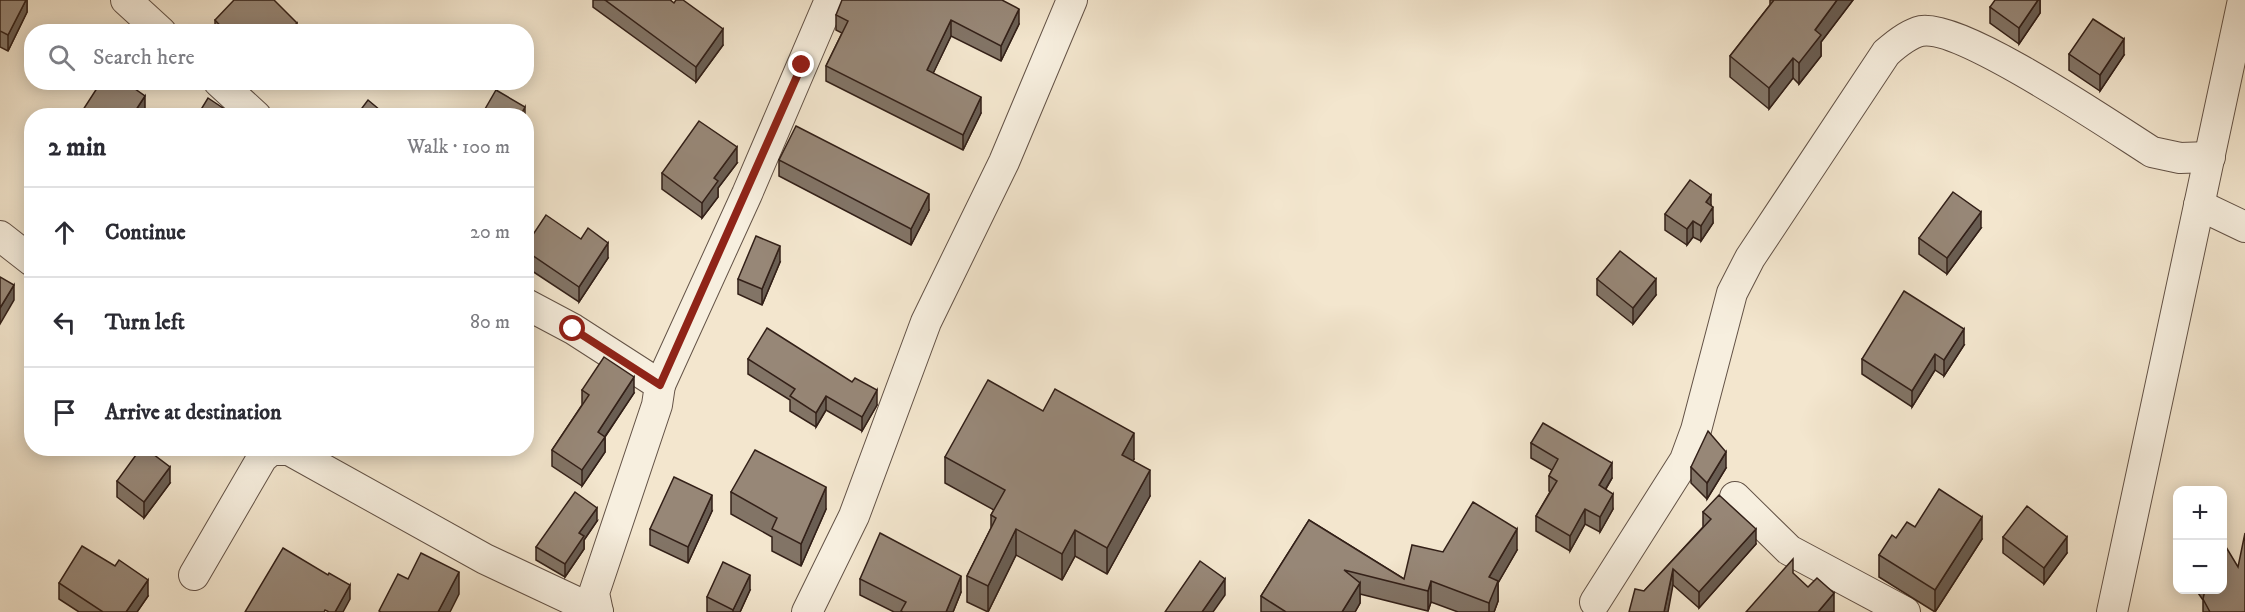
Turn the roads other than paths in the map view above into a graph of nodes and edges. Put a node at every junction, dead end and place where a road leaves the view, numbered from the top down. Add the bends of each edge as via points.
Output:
1 (126, 0) edge
2 (830, 0) edge
3 (1072, 0) edge
4 (2243, 0) edge
5 (152, 24) edge
6 (228, 90) edge
7 (247, 108) edge
8 (2210, 157) junction
9 (2199, 205) junction
10 (2245, 227) edge
11 (0, 236) edge
12 (24, 255) edge
13 (534, 308) edge
14 (660, 385) junction
15 (264, 456) edge
16 (301, 456) edge
17 (1735, 497) dead end
18 (195, 575) dead end
19 (1595, 602) dead end
20 (598, 612) edge
21 (807, 612) edge
22 (1905, 612) edge
23 (2112, 612) edge

1 - 5 street
2 - 14 street
3 - 21 street via 1004,162 926,322 854,516
4 - 8 street
6 - 7 street
8 - 9 street
8 - 19 street via 2180,158 2152,152 1981,49 1921,31 1897,43 1886,53 1750,258 1732,293 1685,460
9 - 10 street
9 - 23 street
11 - 12 street
13 - 14 street
14 - 20 street via 657,405 594,593
15 - 18 street
16 - 20 street via 485,559
17 - 22 street via 1789,550

